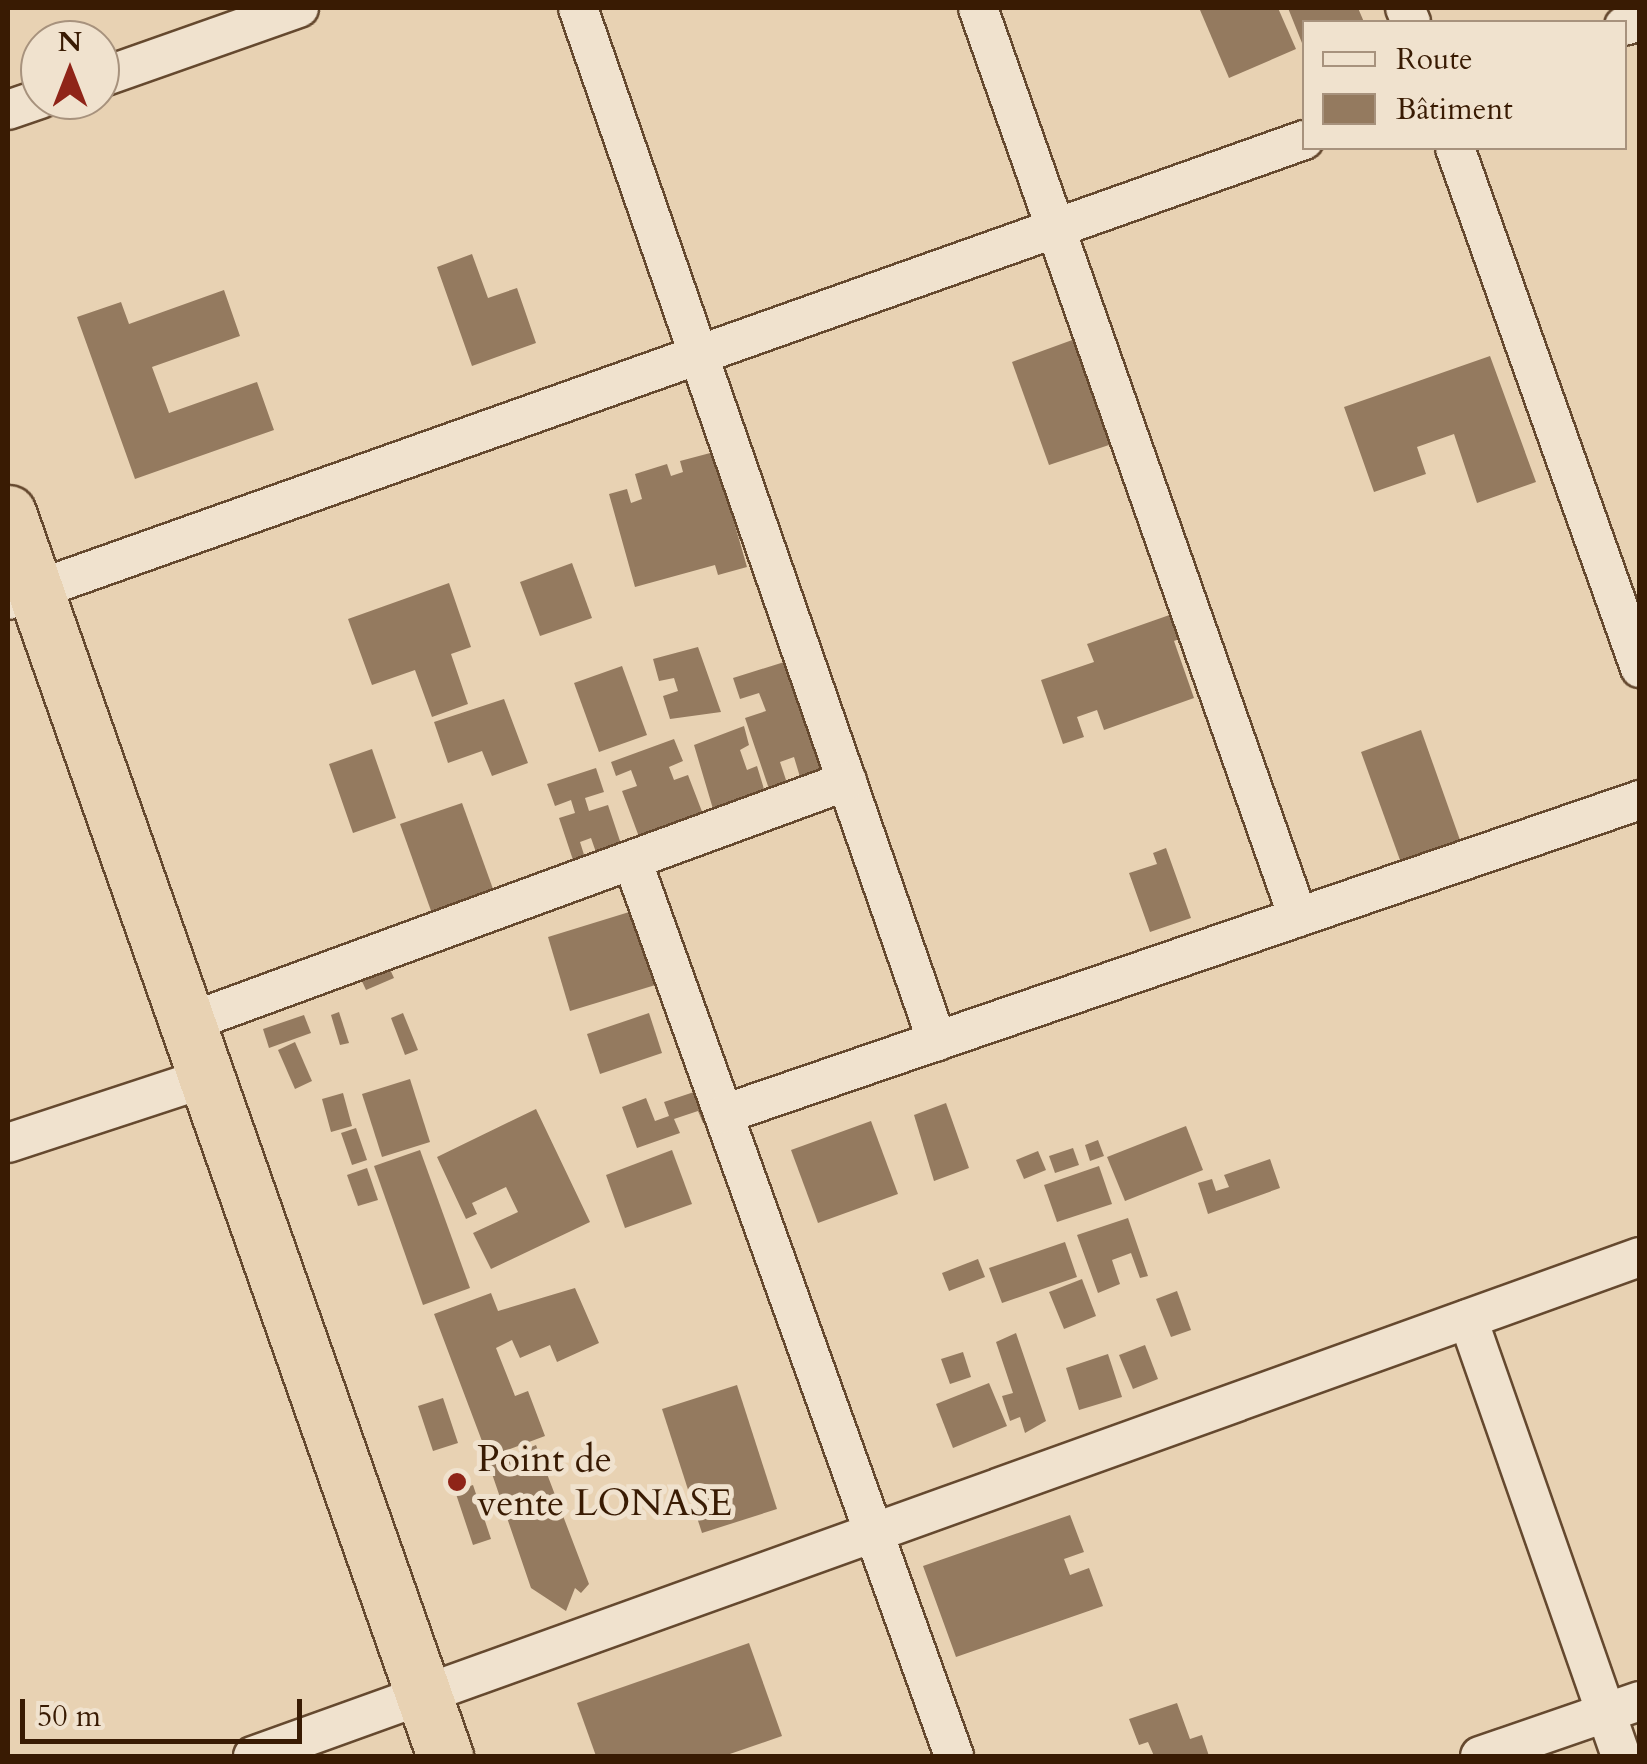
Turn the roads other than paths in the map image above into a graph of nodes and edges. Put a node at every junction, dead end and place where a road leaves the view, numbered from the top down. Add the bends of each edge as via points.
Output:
1 (299, 8) edge
2 (578, 8) edge
3 (978, 8) edge
4 (120, 71) edge
5 (1302, 141) edge
6 (1456, 150) edge
7 (1056, 228) junction
8 (699, 355) junction
9 (8, 513) edge
10 (21, 595) edge
11 (1640, 668) edge
12 (847, 781) junction
13 (1640, 800) edge
14 (632, 860) junction
15 (1298, 917) junction
16 (187, 1024) junction
17 (937, 1041) junction
18 (206, 1078) junction
19 (724, 1114) junction
20 (8, 1143) edge
21 (1640, 1257) edge
22 (1468, 1319) junction
23 (874, 1532) junction
24 (424, 1695) junction
25 (1623, 1707) edge
26 (253, 1756) edge
27 (445, 1756) edge
28 (954, 1756) edge
29 (1480, 1756) edge
30 (1622, 1756) edge

1 - 4 street
2 - 8 street
3 - 7 street
5 - 7 street
6 - 11 street
7 - 8 street
7 - 15 street
8 - 10 street
8 - 12 street
9 - 10 highway
10 - 16 highway
12 - 14 street
12 - 17 street
13 - 15 street
14 - 16 street
14 - 19 street
15 - 17 street
16 - 18 highway
17 - 19 street
18 - 20 street
18 - 24 highway
19 - 23 street
21 - 22 street
22 - 23 street
22 - 25 street
23 - 24 street
23 - 28 street
24 - 26 street
24 - 27 highway
25 - 29 street
25 - 30 street

